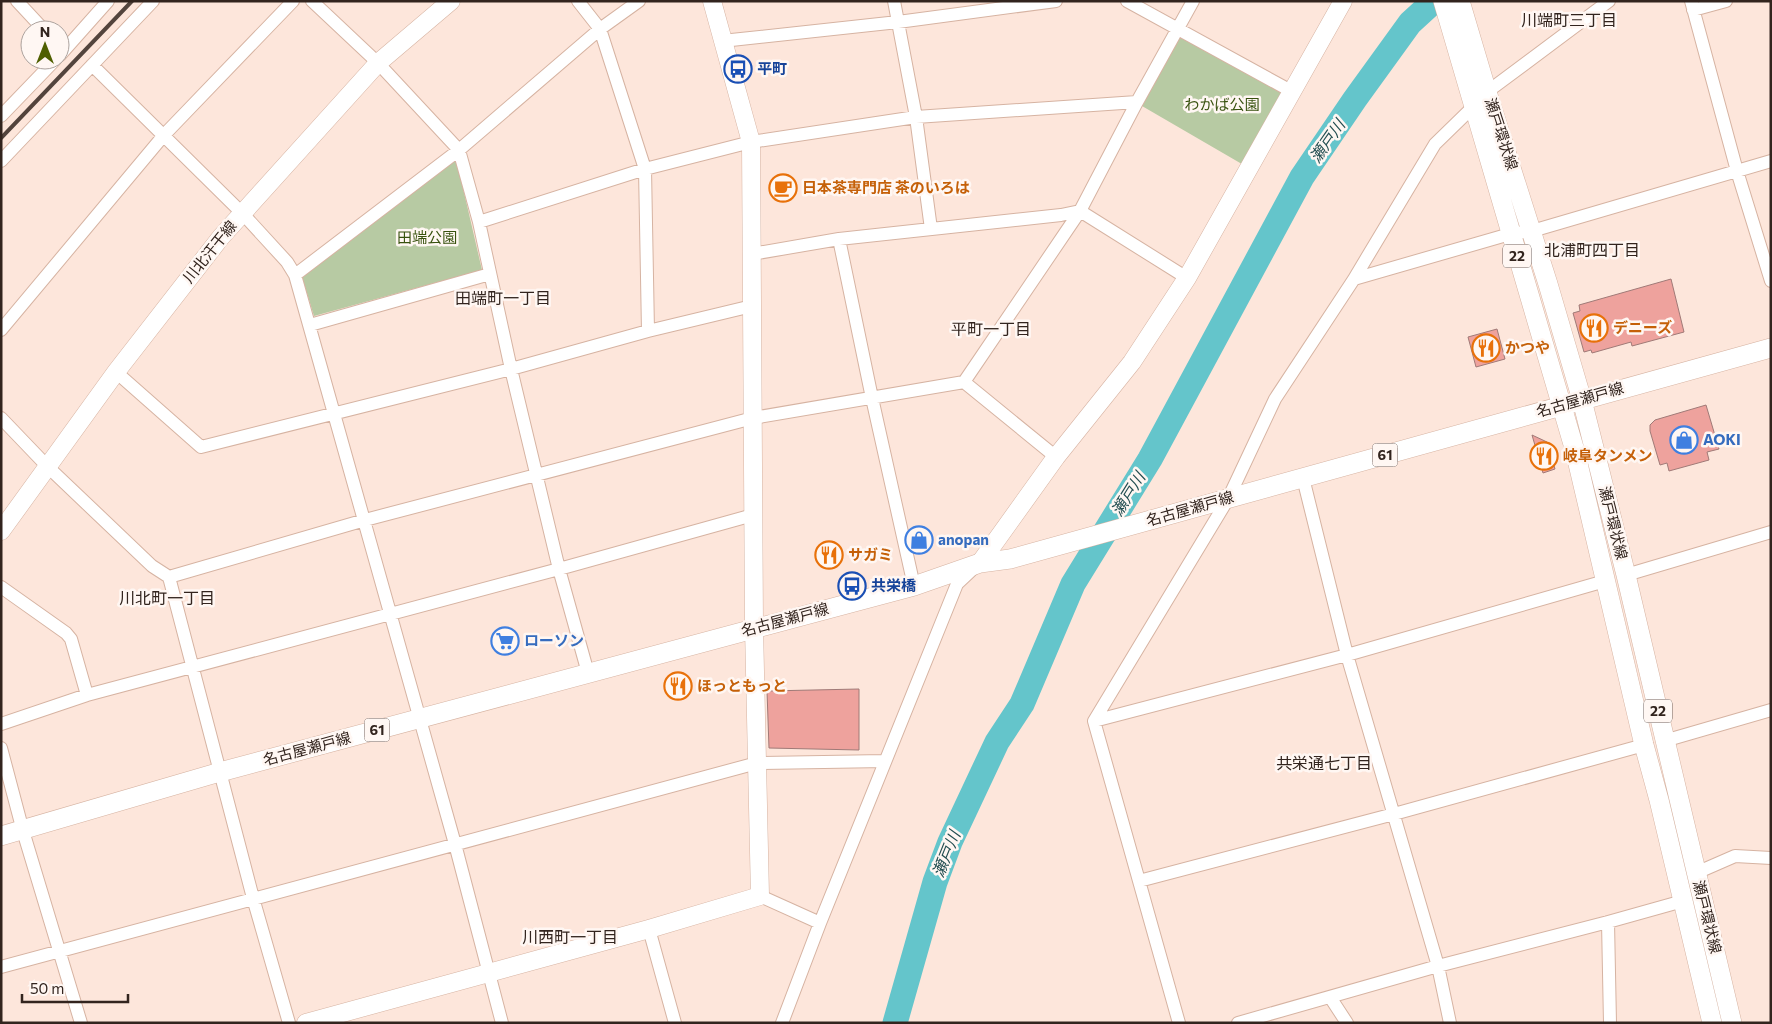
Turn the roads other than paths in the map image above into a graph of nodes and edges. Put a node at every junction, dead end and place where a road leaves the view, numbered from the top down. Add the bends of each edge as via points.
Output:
1 (17, 1) edge
2 (108, 1) edge
3 (153, 1) edge
4 (293, 1) edge
5 (312, 1) edge
6 (451, 1) edge
7 (578, 1) edge
8 (639, 1) edge
9 (712, 1) edge
10 (894, 1) edge
11 (1056, 1) edge
12 (1127, 1) edge
13 (1193, 1) edge
14 (1343, 1) edge
15 (1442, 1) edge
16 (1460, 1) edge
17 (1609, 1) edge
18 (1726, 1) edge
19 (1014, 4) edge
20 (1692, 6) edge
21 (35, 20) edge
22 (898, 22) junction
23 (600, 29) junction
24 (1178, 30) junction
25 (722, 41) junction
26 (70, 42) edge
27 (378, 63) junction
28 (92, 65) junction
29 (44, 70) edge
30 (1291, 91) junction
31 (1487, 92) junction
32 (1137, 102) junction
33 (1473, 108) junction
34 (1, 116) edge
35 (916, 117) junction
36 (164, 135) junction
37 (751, 142) junction
38 (459, 150) junction
39 (1, 161) edge
40 (1771, 161) edge
41 (645, 169) junction
42 (1737, 171) junction
43 (1080, 211) junction
44 (243, 214) junction
45 (479, 222) junction
46 (931, 229) junction
47 (1532, 231) junction
48 (1510, 234) junction
49 (839, 239) junction
50 (752, 254) junction
51 (295, 274) junction
52 (490, 274) junction
53 (1187, 278) junction
54 (1354, 278) junction
55 (1771, 281) edge
56 (752, 306) junction
57 (310, 325) junction
58 (1, 330) edge
59 (648, 331) junction
60 (1771, 348) edge
61 (511, 370) junction
62 (116, 372) junction
63 (964, 382) junction
64 (872, 398) junction
65 (1582, 400) junction
66 (1562, 405) junction
67 (334, 414) junction
68 (1, 418) edge
69 (753, 418) junction
70 (1056, 457) junction
71 (47, 466) junction
72 (537, 475) junction
73 (1304, 478) junction
74 (1228, 499) junction
75 (754, 514) junction
76 (365, 520) junction
77 (1, 531) edge
78 (1771, 532) edge
79 (980, 563) junction
80 (559, 569) junction
81 (1626, 576) junction
82 (169, 577) junction
83 (1605, 581) junction
84 (914, 586) junction
85 (1, 587) edge
86 (391, 613) junction
87 (754, 627) junction
88 (1347, 655) junction
89 (193, 667) junction
90 (588, 673) junction
91 (87, 695) junction
92 (1771, 710) edge
93 (419, 718) junction
94 (1094, 721) junction
95 (1, 724) edge
96 (1664, 741) junction
97 (1644, 745) junction
98 (1, 748) edge
99 (885, 761) junction
100 (757, 763) junction
101 (220, 772) junction
102 (1394, 814) junction
103 (23, 831) junction
104 (1, 836) edge
105 (455, 844) junction
106 (1771, 858) edge
107 (1696, 873) junction
108 (1139, 881) junction
109 (760, 896) junction
110 (253, 898) junction
111 (1683, 901) junction
112 (1608, 922) junction
113 (820, 923) junction
114 (649, 929) junction
115 (59, 950) junction
116 (1438, 966) junction
117 (1, 967) edge
118 (488, 972) junction
119 (1330, 997) junction
120 (81, 1023) edge
121 (289, 1023) edge
122 (306, 1023) edge
123 (502, 1023) edge
124 (675, 1023) edge
125 (782, 1023) edge
126 (1179, 1023) edge
127 (1238, 1023) edge
128 (1347, 1023) edge
129 (1450, 1023) edge
130 (1610, 1023) edge
131 (1712, 1023) edge
132 (1732, 1023) edge

1 - 21 street
2 - 26 street
3 - 28 street
4 - 36 street
5 - 27 street
6 - 27 street, 川北汗干線
7 - 23 street
8 - 23 street
9 - 25 street
10 - 22 street
11 - 19 street
12 - 24 street
13 - 24 street
14 - 30 street
15 - 33 main road, 瀬戸環状線 / 22
16 - 31 main road, 瀬戸環状線 / 22
17 - 31 street
18 - 20 street
19 - 22 street
20 - 42 street
22 - 25 street
22 - 35 street
23 - 38 street
23 - 41 street
24 - 30 street
24 - 32 street
25 - 37 street
27 - 38 street
27 - 44 street, 川北汗干線
28 - 36 street
28 - 39 street
29 - 34 street
30 - 53 street
31 - 47 main road, 瀬戸環状線 / 22
32 - 35 street
32 - 43 street
33 - 48 main road, 瀬戸環状線 / 22
33 - 54 street via 1435,144
35 - 37 street
35 - 46 street
36 - 44 street
36 - 58 street
37 - 41 street
37 - 50 street
38 - 45 street
38 - 51 street
40 - 42 street
41 - 45 street
41 - 59 street
42 - 47 street
42 - 55 street
43 - 46 street
43 - 53 street
43 - 63 street
44 - 51 street
44 - 62 street, 川北汗干線 via 221,237
45 - 52 street
46 - 49 street
47 - 48 street
47 - 65 main road, 瀬戸環状線 / 22
48 - 54 street
48 - 66 main road, 瀬戸環状線 / 22
49 - 50 street
49 - 64 street
50 - 56 street
51 - 57 street
52 - 57 street
52 - 61 street
53 - 70 street via 1132,362
54 - 74 street via 1275,400
56 - 59 street
56 - 69 street
57 - 67 street
59 - 61 street
60 - 65 main road, 名古屋瀬戸線 / 61
61 - 67 street
61 - 72 street
62 - 67 street via 201,447
62 - 71 street, 川北汗干線
63 - 64 street
63 - 70 street
64 - 69 street
64 - 84 street
65 - 66 main road, 名古屋瀬戸線 / 61
65 - 81 main road, 瀬戸環状線 / 22
66 - 73 main road, 名古屋瀬戸線 / 61
66 - 83 main road, 瀬戸環状線 / 22
67 - 76 street
68 - 71 street
69 - 72 street
69 - 75 street
70 - 79 street
71 - 77 street, 川北汗干線
71 - 82 street via 152,566
72 - 76 street
72 - 80 street
73 - 74 main road, 名古屋瀬戸線 / 61
73 - 88 street
74 - 79 main road, 名古屋瀬戸線 / 61 via 1010,559
74 - 94 street
75 - 80 street
75 - 87 street
76 - 82 street
76 - 86 street
78 - 81 street
79 - 84 main road, 名古屋瀬戸線 / 61
79 - 99 street via 957,584
80 - 86 street
80 - 90 street
81 - 96 main road, 瀬戸環状線 / 22
82 - 89 street
83 - 88 street
83 - 97 main road, 瀬戸環状線 / 22
84 - 87 main road, 名古屋瀬戸線 / 61
85 - 91 street via 71,639
86 - 89 street
86 - 93 street
87 - 90 main road, 名古屋瀬戸線 / 61
87 - 100 street
88 - 94 street
88 - 102 street
89 - 91 street
89 - 101 street
90 - 93 main road, 名古屋瀬戸線 / 61
91 - 95 street
92 - 96 street
93 - 101 main road, 名古屋瀬戸線 / 61
93 - 105 street
94 - 108 street
96 - 107 main road, 瀬戸環状線 / 22
97 - 102 street
97 - 111 main road, 瀬戸環状線 / 22
98 - 103 street
99 - 100 street
99 - 113 street
100 - 105 street
100 - 109 street
101 - 103 main road, 名古屋瀬戸線 / 61
101 - 110 street
102 - 108 street
102 - 116 street
103 - 104 main road, 名古屋瀬戸線 / 61
103 - 115 street
105 - 110 street
105 - 118 street
106 - 107 street via 1735,856
107 - 132 main road, 瀬戸環状線 / 22
108 - 126 street
109 - 113 street
109 - 114 street
110 - 115 street
110 - 121 street
111 - 112 street
111 - 131 main road, 瀬戸環状線 / 22
112 - 116 street
112 - 130 street
113 - 125 street
114 - 118 street
114 - 124 street
115 - 117 street
115 - 120 street
116 - 119 street
116 - 129 street
118 - 122 street
118 - 123 street
119 - 127 street
119 - 128 street

